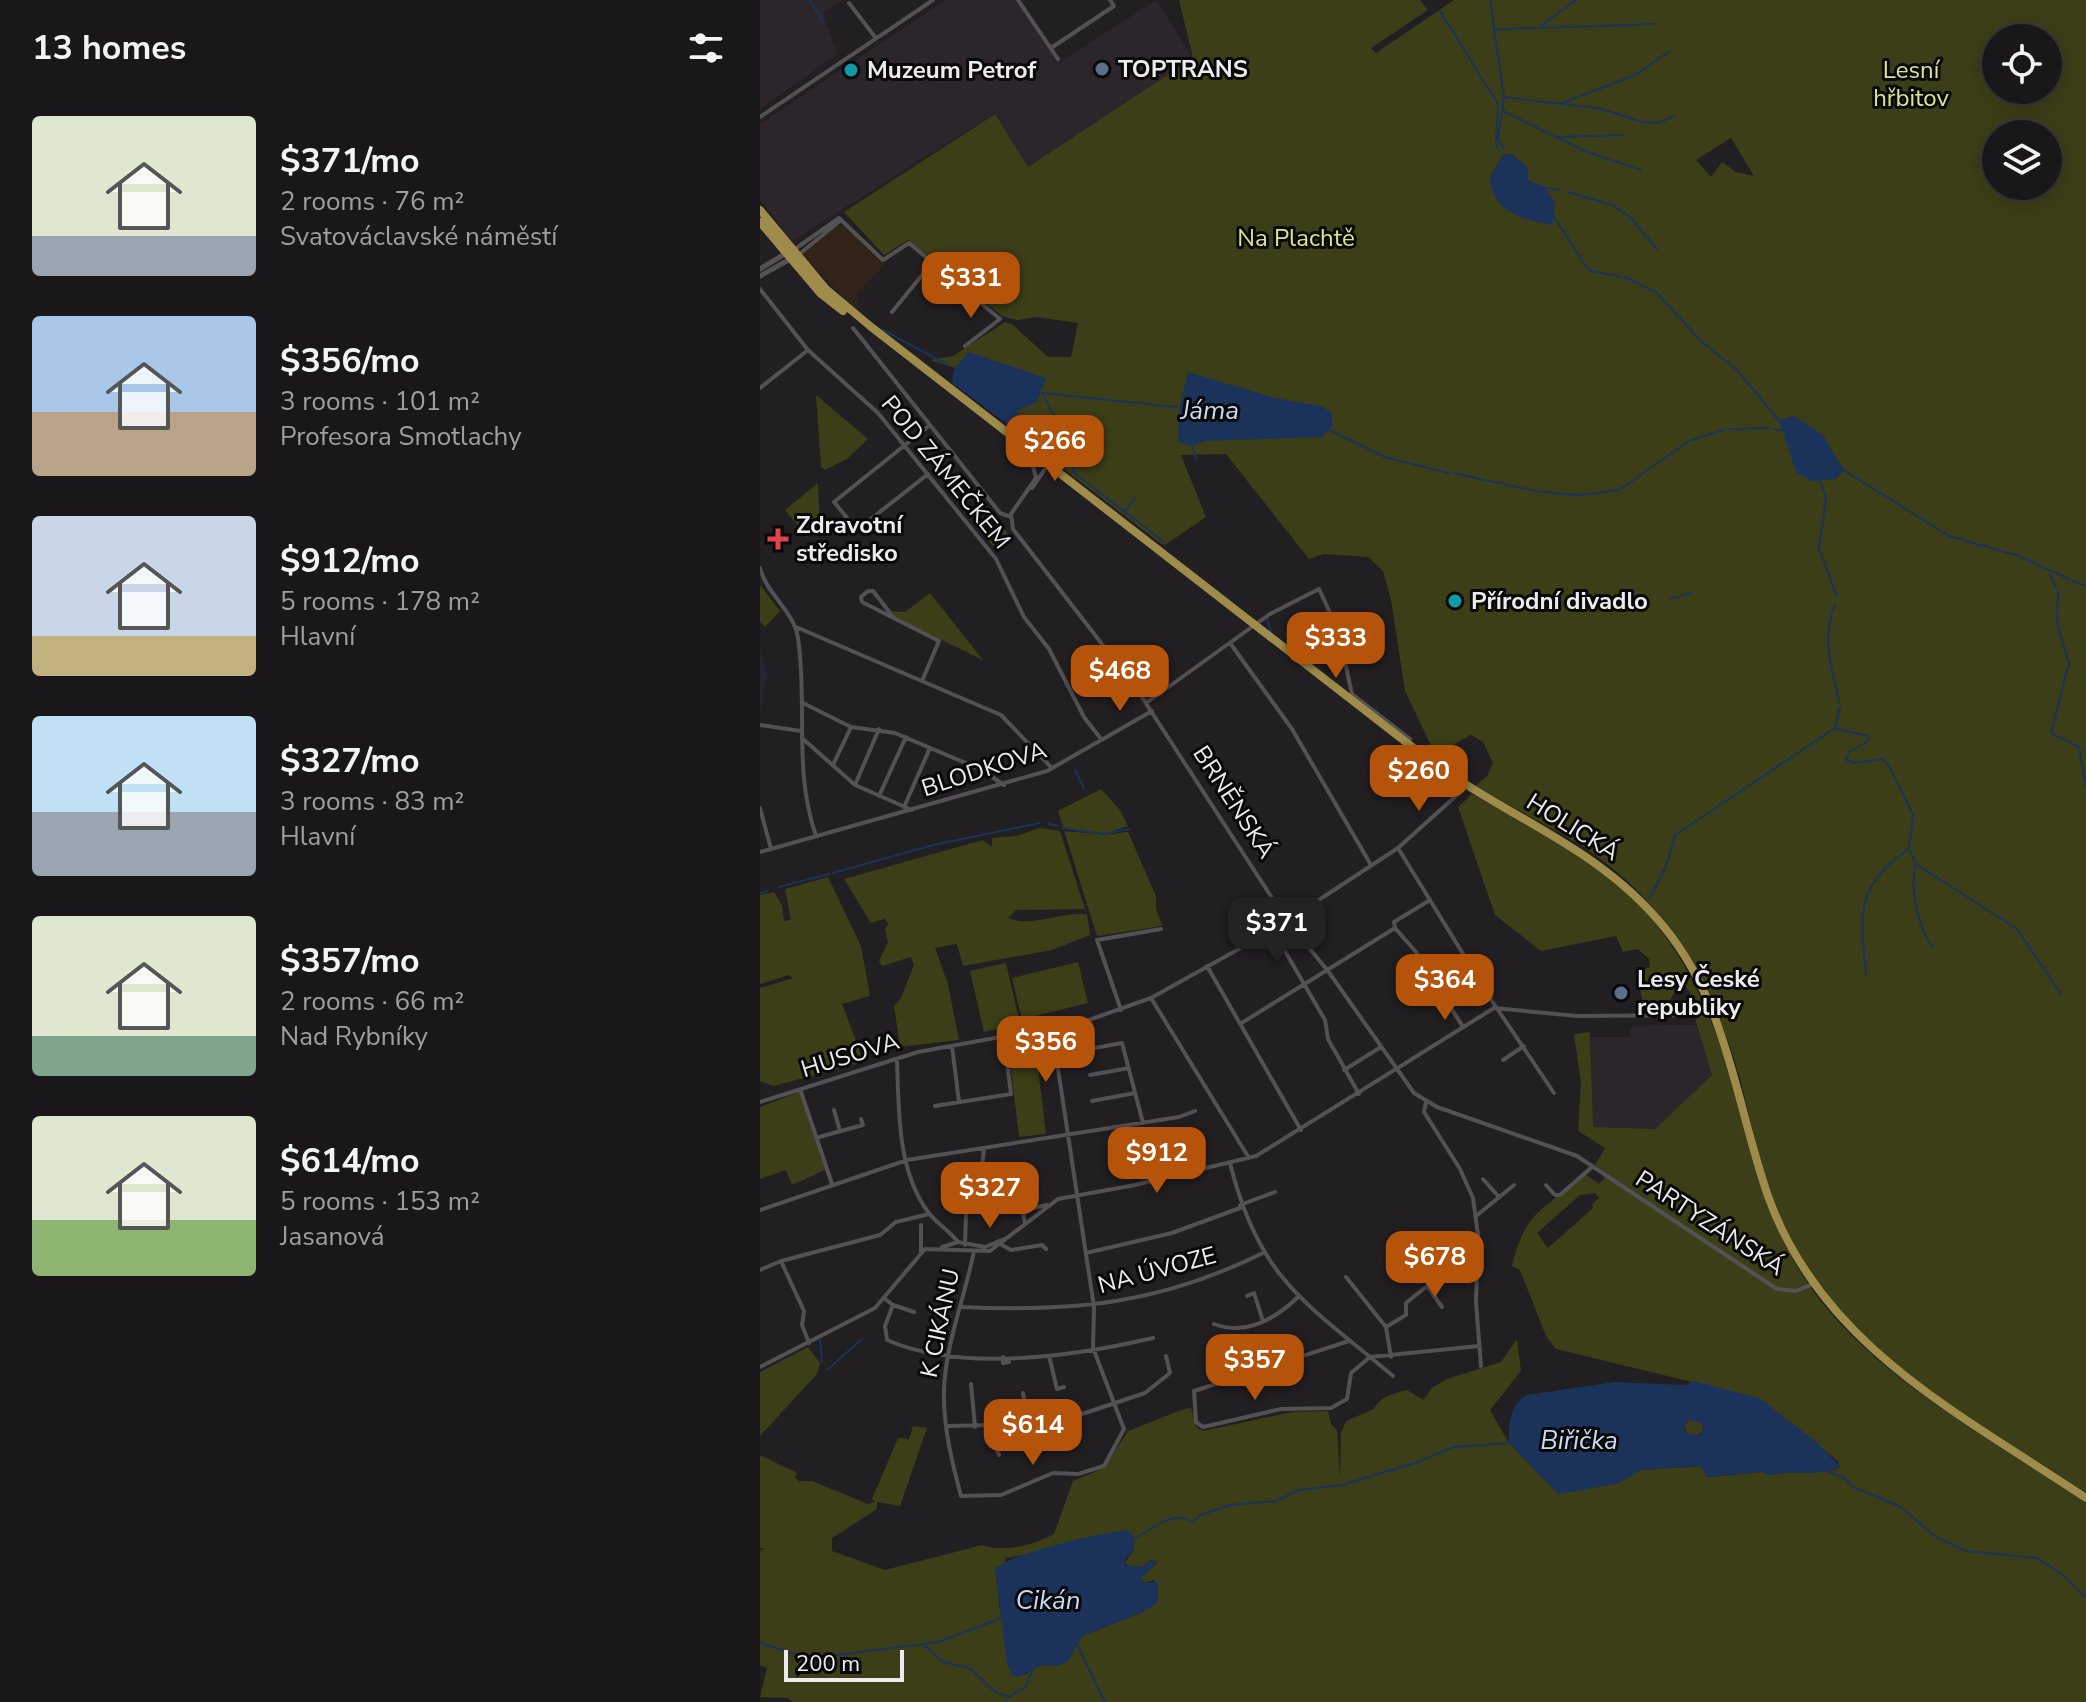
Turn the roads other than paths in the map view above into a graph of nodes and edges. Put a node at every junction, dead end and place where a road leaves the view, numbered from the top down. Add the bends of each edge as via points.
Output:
1 (933, 0) edge
2 (1018, 0) edge
3 (1110, 0) edge
4 (849, 3) dead end
5 (875, 37) junction
6 (1051, 48) junction
7 (838, 53) dead end
8 (1058, 59) dead end
9 (841, 60) junction
10 (760, 117) edge
11 (760, 210) edge
12 (760, 222) edge
13 (791, 255) junction
14 (932, 263) junction
15 (760, 269) edge
16 (760, 276) edge
17 (760, 289) edge
18 (892, 312) dead end
19 (853, 328) dead end
20 (965, 346) dead end
21 (808, 350) junction
22 (760, 388) edge
23 (930, 425) junction
24 (905, 445) junction
25 (1029, 454) junction
26 (1047, 468) junction
27 (928, 474) junction
28 (1022, 498) junction
29 (1011, 517) junction
30 (1133, 531) junction
31 (760, 568) edge
32 (894, 618) junction
33 (1254, 624) junction
34 (796, 627) junction
35 (1230, 643) junction
36 (922, 681) junction
37 (803, 703) junction
38 (1146, 703) junction
39 (1152, 711) junction
40 (760, 725) edge
41 (851, 727) junction
42 (879, 729) junction
43 (802, 735) junction
44 (906, 737) junction
45 (1101, 739) junction
46 (1408, 743) junction
47 (930, 748) junction
48 (833, 766) junction
49 (1052, 768) junction
50 (855, 785) junction
51 (1004, 785) junction
52 (1467, 786) junction
53 (879, 796) junction
54 (904, 807) junction
55 (760, 808) edge
56 (912, 811) junction
57 (762, 826) edge
58 (816, 836) junction
59 (1398, 848) junction
60 (771, 849) junction
61 (760, 852) edge
62 (1371, 865) junction
63 (1430, 900) junction
64 (1260, 908) dead end
65 (1287, 921) junction
66 (1395, 928) junction
67 (1161, 929) dead end
68 (1273, 930) junction
69 (1207, 966) junction
70 (1328, 971) junction
71 (1305, 986) junction
72 (1151, 998) junction
73 (1500, 1008) junction
74 (1121, 1010) junction
75 (1702, 1015) dead end
76 (1240, 1024) junction
77 (1463, 1027) junction
78 (1052, 1029) junction
79 (1004, 1038) junction
80 (952, 1046) junction
81 (1524, 1046) junction
82 (1381, 1047) junction
83 (1089, 1049) dead end
84 (1503, 1060) dead end
85 (897, 1061) junction
86 (1129, 1068) junction
87 (1344, 1070) junction
88 (1398, 1070) junction
89 (1090, 1075) dead end
90 (800, 1089) junction
91 (1135, 1093) junction
92 (1554, 1093) dead end
93 (1359, 1094) junction
94 (1092, 1101) dead end
95 (760, 1102) edge
96 (959, 1102) junction
97 (1426, 1102) junction
98 (935, 1106) dead end
99 (834, 1110) dead end
100 (1195, 1111) dead end
101 (861, 1119) dead end
102 (1143, 1123) junction
103 (1301, 1130) junction
104 (840, 1131) junction
105 (1067, 1134) junction
106 (819, 1137) junction
107 (984, 1148) junction
108 (1249, 1158) junction
109 (907, 1160) junction
110 (1230, 1163) junction
111 (1592, 1167) junction
112 (1483, 1179) dead end
113 (1017, 1180) dead end
114 (832, 1184) junction
115 (1514, 1185) dead end
116 (1546, 1185) dead end
117 (1275, 1192) dead end
118 (1077, 1196) junction
119 (1499, 1197) junction
120 (920, 1198) junction
121 (1047, 1205) junction
122 (1240, 1206) junction
123 (760, 1210) edge
124 (1022, 1210) junction
125 (929, 1214) junction
126 (920, 1216) junction
127 (1476, 1216) junction
128 (1025, 1224) junction
129 (921, 1225) dead end
130 (1012, 1237) junction
131 (958, 1242) junction
132 (965, 1245) junction
133 (1002, 1245) junction
134 (942, 1248) junction
135 (1046, 1249) dead end
136 (974, 1251) junction
137 (921, 1252) junction
138 (1086, 1253) junction
139 (1263, 1253) junction
140 (1416, 1255) dead end
141 (781, 1261) junction
142 (760, 1270) edge
143 (1346, 1277) dead end
144 (1813, 1284) junction
145 (1428, 1287) junction
146 (1247, 1296) dead end
147 (1298, 1297) junction
148 (885, 1299) junction
149 (893, 1305) junction
150 (962, 1307) junction
151 (1094, 1307) junction
152 (1442, 1307) dead end
153 (914, 1312) dead end
154 (1263, 1321) junction
155 (1214, 1324) dead end
156 (1386, 1327) junction
157 (1153, 1338) dead end
158 (1349, 1341) junction
159 (809, 1343) junction
160 (1479, 1346) junction
161 (1093, 1348) junction
162 (949, 1355) junction
163 (1049, 1356) junction
164 (1166, 1356) dead end
165 (1003, 1357) junction
166 (1370, 1357) junction
167 (1391, 1357) junction
168 (1009, 1362) dead end
169 (1481, 1366) dead end
170 (760, 1367) edge
171 (1393, 1376) dead end
172 (971, 1384) dead end
173 (1064, 1387) dead end
174 (1023, 1393) dead end
175 (1114, 1403) junction
176 (1070, 1418) dead end
177 (1029, 1424) junction
178 (1040, 1424) dead end
179 (947, 1426) junction
180 (975, 1427) junction
181 (988, 1428) junction
182 (1045, 1438) dead end
183 (999, 1455) dead end
184 (2086, 1498) edge

1 - 5 street
2 - 6 street
3 - 6 street via 1114,6
4 - 5 street
5 - 9 street
6 - 8 street
7 - 9 street
9 - 10 street
11 - 13 main road
12 - 13 main road
13 - 14 street via 841,220 883,260 909,243
13 - 15 street
13 - 16 street
13 - 25 main road, HOLICKÁ via 820,293
13 - 26 main road, HOLICKÁ via 856,315
14 - 18 street
14 - 20 street via 1000,319
17 - 21 street, POD ZÁMEČKEM
19 - 23 street, BRNĚNSKÁ
21 - 22 street
21 - 24 street, POD ZÁMEČKEM
23 - 24 street
23 - 29 street, BRNĚNSKÁ via 1000,513
24 - 27 street, POD ZÁMEČKEM
24 - 27 street via 834,502 857,530
25 - 26 main road, HOLICKÁ
25 - 28 street via 1036,478
26 - 28 street
26 - 30 main road, HOLICKÁ
26 - 30 main road, HOLICKÁ
27 - 45 street, POD ZÁMEČKEM via 996,559 1024,617 1049,649
28 - 29 street
29 - 38 street, BRNĚNSKÁ via 1013,529
30 - 33 main road, HOLICKÁ
31 - 34 street
32 - 32 street via 873,591 861,597 862,602
32 - 36 street via 939,641
33 - 35 street
33 - 46 main road, HOLICKÁ
33 - 46 street via 1319,589 1338,630 1352,694 1410,739
34 - 36 street
34 - 37 street
35 - 38 street
35 - 62 street via 1292,729
36 - 49 street via 1001,715
37 - 41 street
37 - 43 street
38 - 39 street, BRNĚNSKÁ
39 - 45 street, BLODKOVA
39 - 65 street, BRNĚNSKÁ
40 - 43 street
41 - 42 street
41 - 48 street
42 - 44 street
42 - 50 street
43 - 48 street
43 - 58 street via 802,782
44 - 47 street
44 - 53 street
45 - 49 street, BLODKOVA
46 - 52 main road, HOLICKÁ
47 - 51 street
47 - 54 street
48 - 50 street
49 - 51 street, BLODKOVA
50 - 53 street
51 - 56 street, BLODKOVA
52 - 59 street, HUSOVA
52 - 144 main road, HOLICKÁ via 1609,872 1641,901 1683,953 1721,1031 1775,1215
53 - 54 street
54 - 56 street
55 - 57 street
56 - 58 street, BLODKOVA
57 - 60 street
58 - 60 street, BLODKOVA
59 - 62 street, HUSOVA
59 - 63 street
60 - 61 street, BLODKOVA
62 - 65 street, HUSOVA
63 - 66 street via 1394,922
63 - 73 street
64 - 68 street
65 - 68 street, HUSOVA
65 - 70 street, BRNĚNSKÁ
66 - 70 street
66 - 77 street
67 - 74 street via 1097,940
68 - 69 street, HUSOVA
68 - 71 street
69 - 72 street, HUSOVA
69 - 76 street
70 - 71 street
70 - 82 street, BRNĚNSKÁ
71 - 76 street
71 - 87 street
72 - 74 street, HUSOVA
72 - 108 street
73 - 75 street via 1577,1016
73 - 77 street
73 - 81 street
74 - 78 street, HUSOVA
76 - 103 street
77 - 88 street
78 - 79 street, HUSOVA
78 - 105 street
79 - 80 street, HUSOVA
79 - 96 street via 1011,1094
80 - 85 street, HUSOVA
80 - 96 street
81 - 84 street
81 - 92 street
82 - 87 street
82 - 88 street, BRNĚNSKÁ
83 - 86 street via 1122,1043
85 - 90 street, HUSOVA
85 - 109 street
86 - 89 street
86 - 91 street
87 - 93 street
88 - 93 street
88 - 97 street, PARTYZÁNSKÁ
90 - 95 street, HUSOVA
90 - 106 street
91 - 94 street
91 - 102 street
93 - 103 street
96 - 98 street
97 - 111 street, PARTYZÁNSKÁ via 1577,1156
97 - 127 street via 1424,1112 1468,1184
99 - 104 street
100 - 102 street
101 - 104 street via 863,1125
102 - 105 street
103 - 108 street
104 - 106 street
105 - 107 street
105 - 118 street
106 - 114 street
107 - 109 street
107 - 132 street via 980,1188 966,1214
108 - 110 street
109 - 114 street
109 - 120 street
110 - 118 street
110 - 122 street
111 - 116 street via 1560,1195
111 - 144 street, PARTYZÁNSKÁ via 1773,1287 1791,1292
112 - 119 street
113 - 124 street
114 - 123 street
115 - 119 street
117 - 122 street
118 - 121 street
118 - 138 street
119 - 127 street
120 - 125 street
120 - 126 street
121 - 124 street
121 - 128 street
122 - 138 street via 1172,1233
122 - 139 street
124 - 128 street
125 - 126 street
125 - 131 street
126 - 141 street via 896,1222 880,1235
127 - 160 street
128 - 130 street
129 - 137 street
130 - 132 street via 989,1247
130 - 133 street
131 - 132 street
131 - 134 street
133 - 135 street via 1011,1250 1042,1245
133 - 136 street
134 - 136 street
134 - 137 street
136 - 150 street, K CIKÁNU
137 - 148 street
138 - 151 street
139 - 147 street
139 - 151 street, NA ÚVOZE via 1187,1285
140 - 145 street via 1433,1278
141 - 142 street
141 - 159 street via 801,1303
143 - 156 street
144 - 184 main road, HOLICKÁ via 1838,1318 1887,1363
145 - 152 street
145 - 156 street via 1406,1303 1406,1315
146 - 154 street via 1254,1293
147 - 154 street via 1277,1317
147 - 158 street
148 - 149 street
148 - 159 street
149 - 153 street
149 - 162 street via 885,1326 887,1340
150 - 151 street, NA ÚVOZE
150 - 162 street, K CIKÁNU
151 - 161 street
154 - 155 street via 1231,1331
156 - 167 street
157 - 161 street
158 - 166 street
158 - 166 street via 1193,1391 1196,1422 1203,1427 1281,1409 1344,1403 1351,1373
159 - 170 street
160 - 167 street
160 - 169 street
161 - 163 street
161 - 175 street
162 - 165 street
162 - 179 street, K CIKÁNU via 944,1389
163 - 165 street
163 - 173 street via 1057,1389
164 - 175 street via 1170,1373 1145,1393
165 - 168 street via 1003,1363
166 - 167 street
166 - 171 street
172 - 180 street
174 - 177 street
175 - 176 street
175 - 179 street, K CIKÁNU via 1124,1429 1104,1466 1091,1472 1053,1473 1001,1495 961,1496
177 - 178 street
177 - 181 street
177 - 182 street
179 - 180 street
180 - 181 street
181 - 183 street

